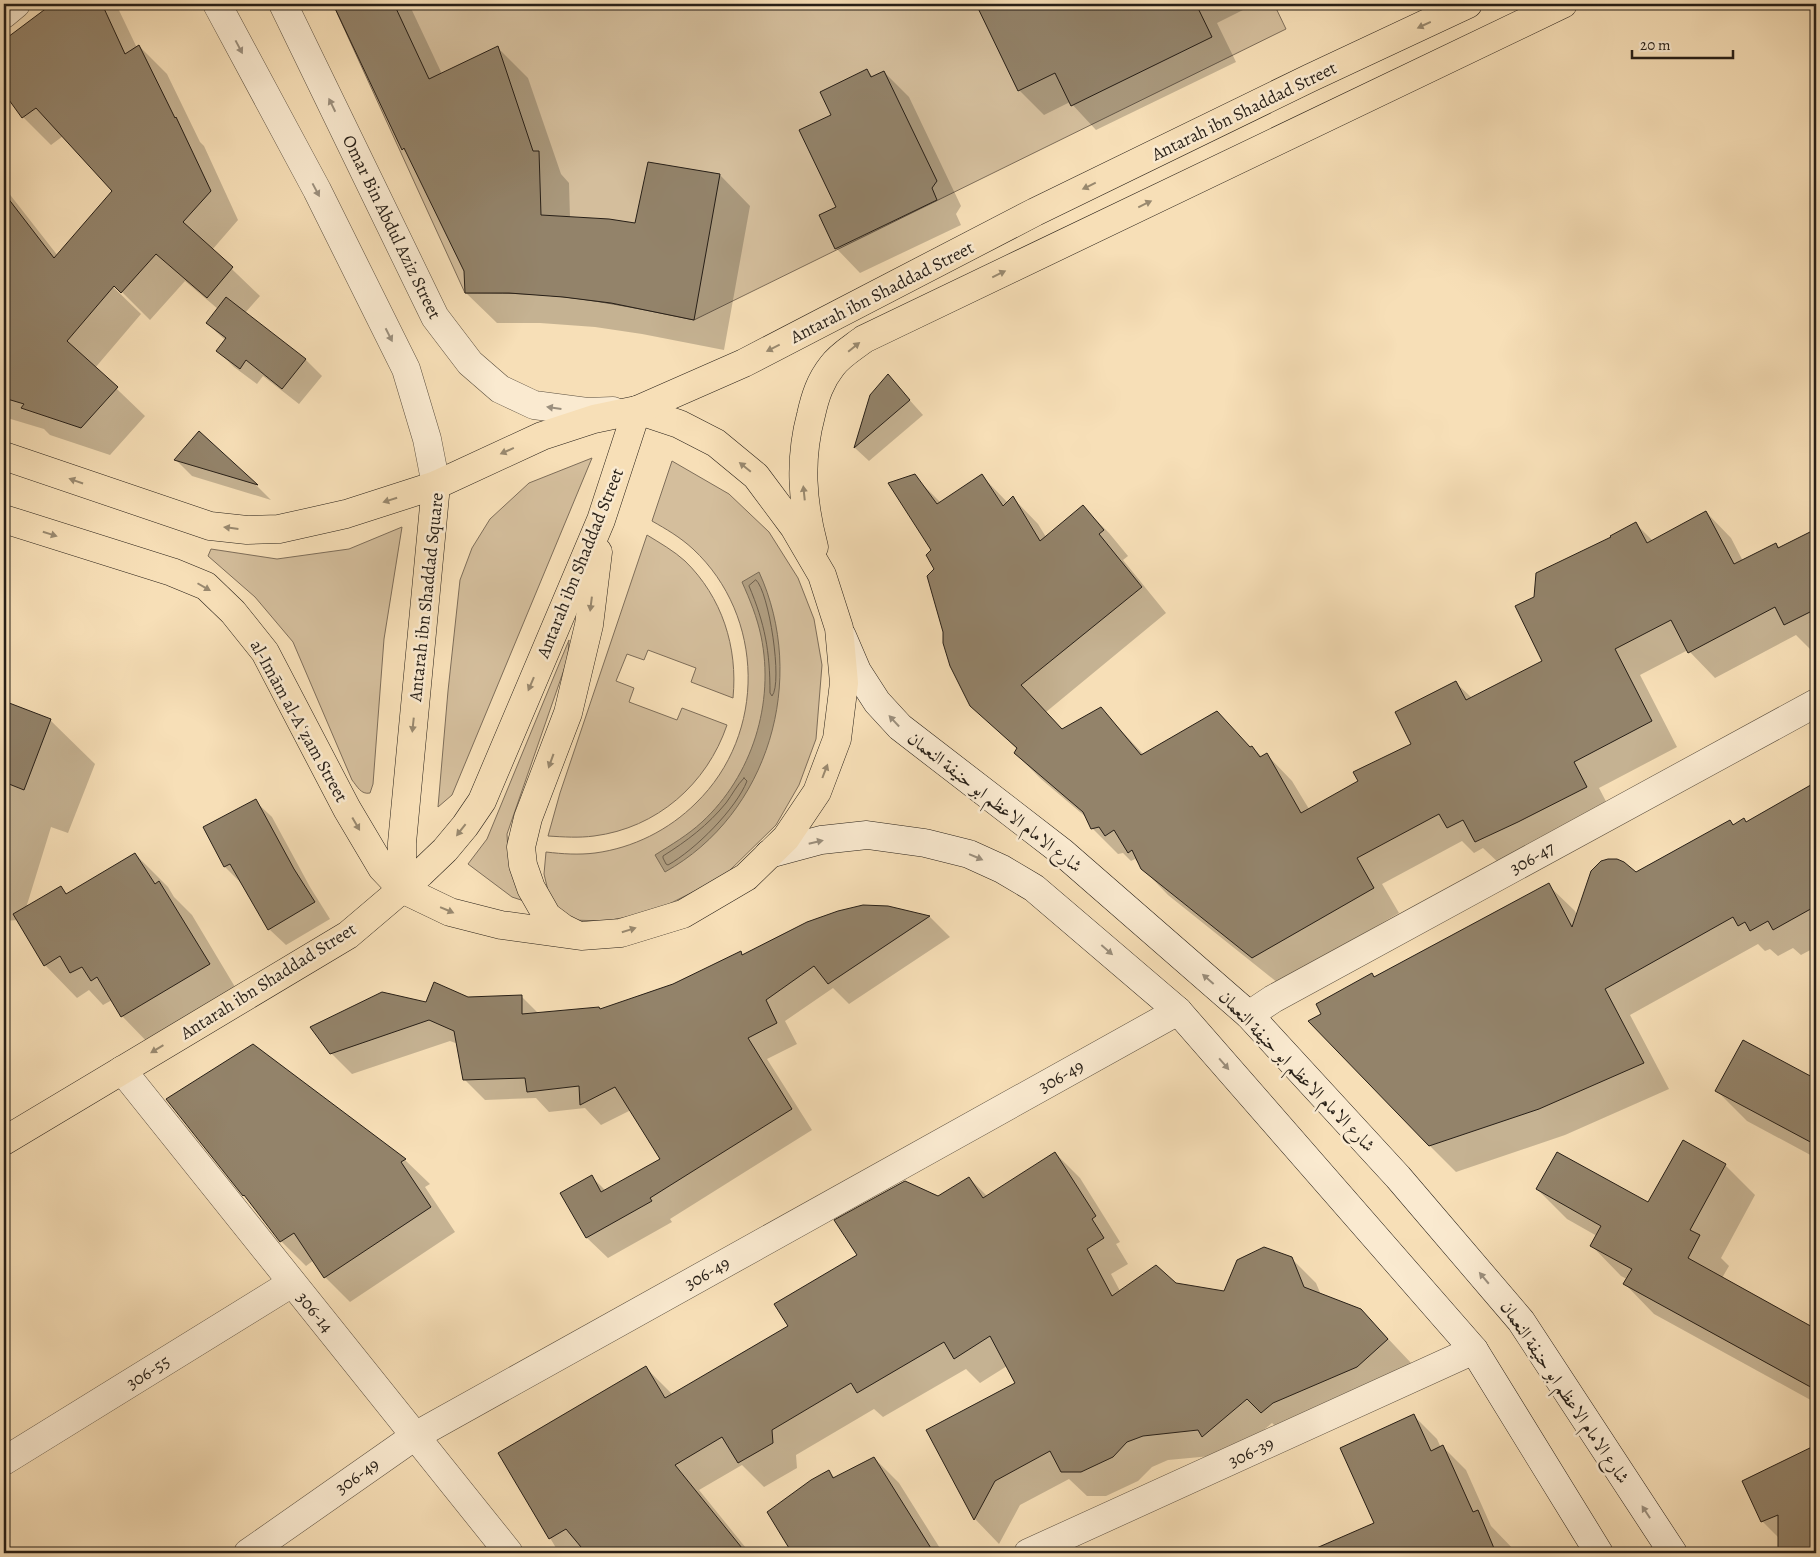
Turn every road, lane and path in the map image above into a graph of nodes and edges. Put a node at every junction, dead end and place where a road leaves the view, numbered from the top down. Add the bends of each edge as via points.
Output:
1 (16, 4) edge
2 (217, 4) edge
3 (282, 4) edge
4 (1468, 4) edge
5 (1562, 4) edge
6 (4, 14) edge
7 (637, 410) junction
8 (4, 456) edge
9 (436, 485) junction
10 (4, 519) edge
11 (601, 520) junction
12 (822, 575) junction
13 (839, 628) junction
14 (1816, 703) edge
15 (769, 854) junction
16 (402, 889) junction
17 (581, 936) junction
18 (1178, 1011) junction
19 (1249, 1016) junction
20 (122, 1070) junction
21 (4, 1140) edge
22 (292, 1283) junction
23 (1474, 1350) junction
24 (415, 1436) junction
25 (4, 1461) edge
26 (248, 1553) edge
27 (509, 1553) edge
28 (1028, 1553) edge
29 (1599, 1553) edge
30 (1673, 1553) edge

1 - 6 street
2 -> 9 street via 317,190 406,369 427,438
7 -> 3 street, Omar Bin Abdul Aziz Street via 587,412 534,405 500,389 470,363 435,317
4 -> 7 main road, Antarah ibn Shaddad Street via 1035,212 744,363
12 -> 5 main road, Antarah ibn Shaddad Street via 803,490 808,427 817,390 832,364 864,339
7 -> 9 main road, Antarah ibn Shaddad Square via 542,436
7 - 11 main road, Antarah ibn Shaddad Street
12 -> 7 main road via 794,527 756,476 716,443 679,424
9 -> 8 main road via 346,514 279,529 247,530 210,526
9 -> 16 main road, Antarah ibn Shaddad Square via 402,843
10 -> 16 main road, al-Imām al-Aʿẓam Street via 172,572 206,586 233,612 265,652 367,844 382,868
11 -> 16 main road, Antarah ibn Shaddad Street via 482,800 445,850
11 -> 17 main road via 589,625 568,713 528,818 521,846 532,888 547,916
12 - 13 main road
15 -> 13 main road via 786,838 817,792 837,739 844,683
19 -> 13 street, شارع الامام الاعظم ابو حنيفة النعمان via 1062,852 900,727 877,702 857,672
14 - 19 street, 306-47 via 1282,994
17 -> 15 main road via 621,933 683,914 746,877
15 -> 18 street via 821,840 867,835 925,843 969,854 1034,888
16 -> 17 main road via 450,912 501,925
16 -> 20 main road, Antarah ibn Shaddad Street via 348,935
18 -> 23 street
18 - 24 street, 306-49
30 -> 19 street, شارع الامام الاعظم ابو حنيفة النعمان via 1521,1321 1398,1176
20 - 21 main road, Antarah ibn Shaddad Street
20 - 22 street, 306-14
22 - 24 street, 306-14
22 - 25 street, 306-55
23 - 28 street, 306-39
23 - 29 street
24 - 26 street, 306-49
24 - 27 street, 306-14

